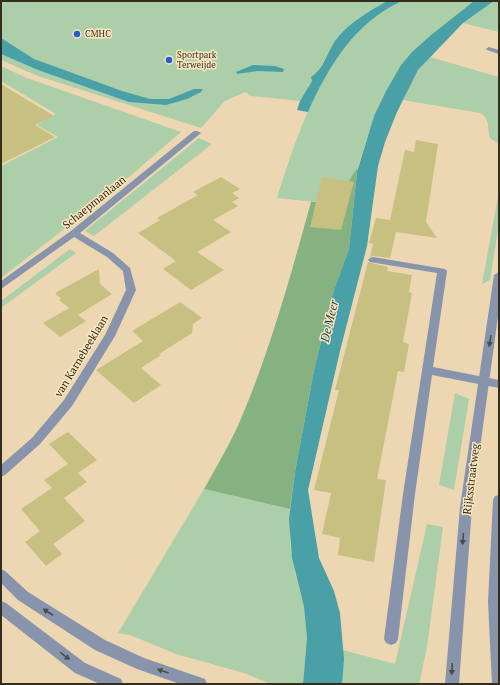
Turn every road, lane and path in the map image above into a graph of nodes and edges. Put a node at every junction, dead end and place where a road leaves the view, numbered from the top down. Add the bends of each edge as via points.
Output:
1 (489, 49) dead end
2 (499, 52) edge
3 (197, 133) dead end
4 (74, 233) junction
5 (373, 260) dead end
6 (499, 275) edge
7 (1, 286) edge
8 (427, 370) junction
9 (484, 381) junction
10 (499, 384) edge
11 (1, 472) edge
12 (499, 500) edge
13 (1, 575) edge
14 (1, 607) edge
15 (391, 639) dead end
16 (116, 684) edge
17 (200, 684) edge
18 (452, 684) edge
19 (499, 684) edge

1 - 2 street
3 - 4 street, Schaepmanlaan
4 - 7 street, Schaepmanlaan
4 - 11 street, van Karnebeeklaan via 110,255 127,270 131,290 110,336 68,403 36,441
5 - 8 street via 442,271
6 -> 9 street, Rijksstraatweg
8 - 9 street
8 - 15 street
9 - 10 street
9 -> 18 street, Rijksstraatweg via 466,507
12 - 19 street via 494,602
17 -> 13 street via 142,664 100,645 22,596
14 -> 16 street via 80,668

